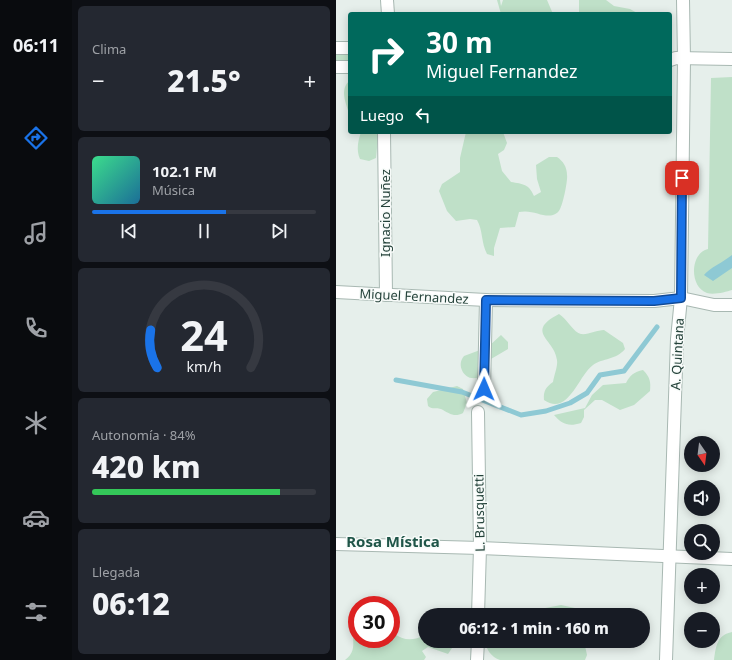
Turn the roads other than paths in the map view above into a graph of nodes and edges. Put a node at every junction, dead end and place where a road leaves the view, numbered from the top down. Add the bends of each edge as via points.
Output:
1 (387, 0) edge
2 (683, 0) edge
3 (388, 12) edge
4 (336, 48) edge
5 (348, 48) edge
6 (675, 57) edge
7 (732, 59) edge
8 (348, 66) edge
9 (336, 67) edge
10 (384, 134) edge
11 (336, 292) edge
12 (386, 295) junction
13 (681, 298) junction
14 (486, 300) junction
15 (732, 306) edge
16 (484, 389) dead end
17 (478, 412) dead end
18 (336, 544) edge
19 (480, 548) junction
20 (669, 557) junction
21 (732, 559) edge
22 (478, 608) edge
23 (478, 648) edge
24 (477, 660) edge
25 (666, 660) edge

1 - 3 street
2 - 6 street, A. Quintana
4 - 5 street
6 - 7 street
6 - 13 street, A. Quintana
8 - 9 street
10 - 12 street, Ignacio Nuñez
11 - 12 street, Miguel Fernandez
12 - 14 street, Miguel Fernandez
13 - 14 street, Miguel Fernandez via 654,301
13 - 15 street, Miguel Fernandez
13 - 20 street, A. Quintana via 677,339
14 - 16 street
17 - 19 street, L. Brusquetti
18 - 19 street
19 - 20 street
19 - 22 street, L. Brusquetti
20 - 21 street
20 - 25 street, A. Quintana
23 - 24 street

